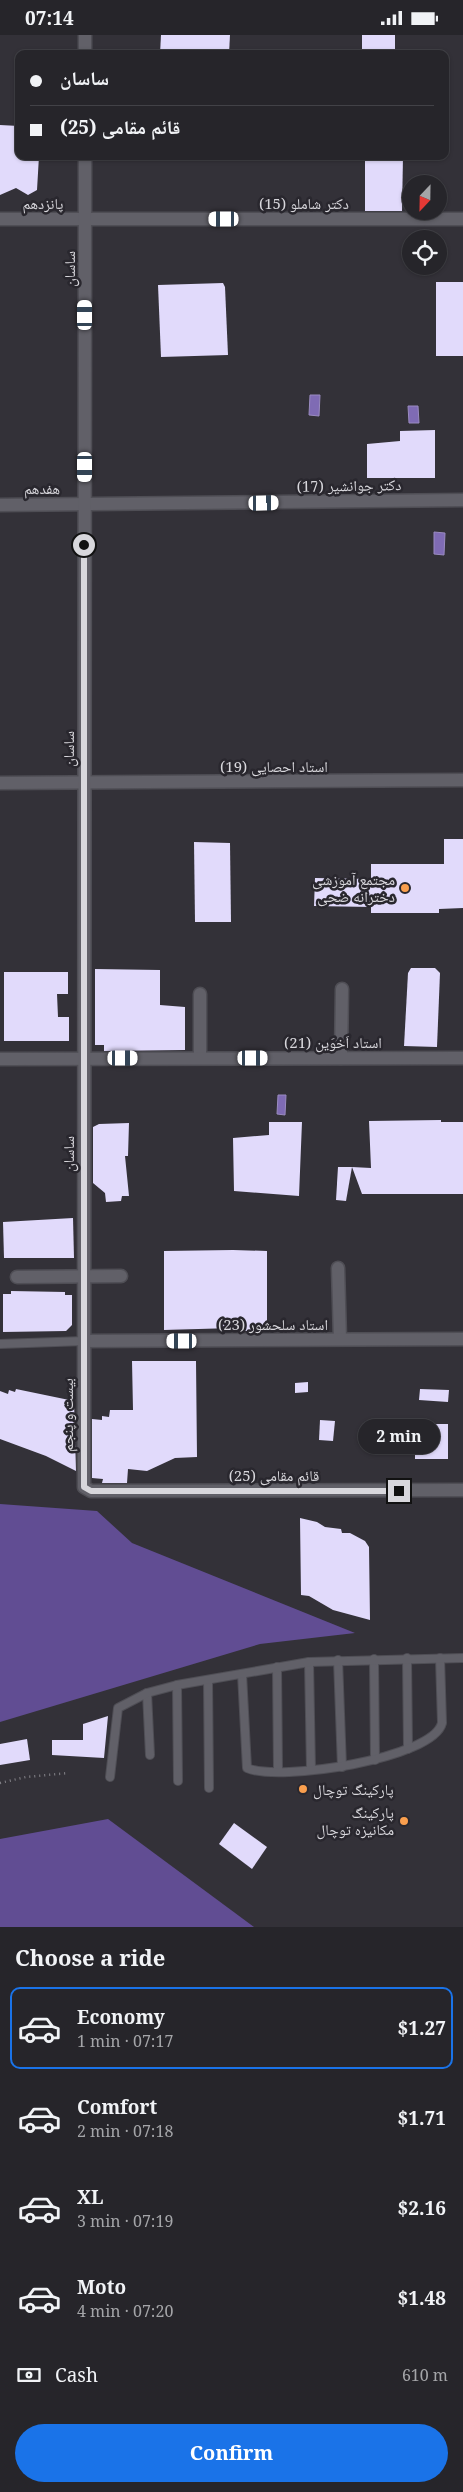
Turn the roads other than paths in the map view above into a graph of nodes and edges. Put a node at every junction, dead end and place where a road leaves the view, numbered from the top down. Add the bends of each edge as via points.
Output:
1 (85, 35) edge
2 (85, 50) edge
3 (85, 160) edge
4 (0, 219) edge
5 (85, 219) junction
6 (463, 219) edge
7 (463, 500) edge
8 (0, 505) edge
9 (84, 505) junction
10 (463, 780) edge
11 (0, 783) edge
12 (84, 783) junction
13 (342, 989) dead end
14 (200, 994) dead end
15 (84, 1058) junction
16 (200, 1058) junction
17 (342, 1058) junction
18 (463, 1058) edge
19 (0, 1059) edge
20 (338, 1268) dead end
21 (84, 1276) junction
22 (121, 1276) dead end
23 (17, 1277) dead end
24 (340, 1339) junction
25 (463, 1339) edge
26 (84, 1341) junction
27 (0, 1344) edge
28 (86, 1489) joint
29 (463, 1491) edge
30 (407, 1658) junction
31 (440, 1658) junction
32 (463, 1658) edge
33 (374, 1659) junction
34 (338, 1660) junction
35 (309, 1662) junction
36 (277, 1667) junction
37 (242, 1674) junction
38 (208, 1679) junction
39 (177, 1685) junction
40 (147, 1693) junction
41 (408, 1749) junction
42 (150, 1755) dead end
43 (375, 1760) junction
44 (342, 1767) junction
45 (311, 1770) junction
46 (278, 1771) junction
47 (110, 1777) dead end
48 (178, 1781) dead end
49 (209, 1787) dead end

1 - 2 street
3 - 5 street, ساسان
4 - 5 street, پانزدهم
5 - 6 street, دکتر شاملو (15)
5 - 9 street, ساسان
7 - 9 street, دکتر جوانشیر (17)
8 - 9 street, هفدهم
9 - 12 street, ساسان
10 - 12 street, استاد احصایی (19)
11 - 12 street, استاد احصایی (19)
12 - 15 street, ساسان
13 - 17 street
14 - 16 street
15 - 16 street, استاد اَخوَين (21)
15 - 19 street, استاد اَخوَين (21)
15 - 21 street, ساسان
16 - 17 street, استاد اَخوَين (21)
17 - 18 street, استاد اَخوَين (21)
20 - 24 street
21 - 22 street
21 - 23 street
21 - 26 street, ساسان
24 - 25 street, استاد سلحشور (23)
24 - 26 street, استاد سلحشور (23)
26 - 27 lane
26 - 28 street, بیست و پنجم
28 - 29 street, قائم مقامی (25)
30 - 31 lane
30 - 33 lane
30 - 41 lane
31 - 32 lane
31 - 41 lane via 440,1730
33 - 34 lane
33 - 43 lane
34 - 35 lane
34 - 44 lane
35 - 36 lane
35 - 45 lane
36 - 37 lane
36 - 46 lane
37 - 38 lane
37 - 46 lane via 247,1768
38 - 39 lane
38 - 49 lane
39 - 40 lane
39 - 48 lane
40 - 42 lane
40 - 47 lane via 118,1708
41 - 43 lane
43 - 44 lane
44 - 45 lane
45 - 46 lane

